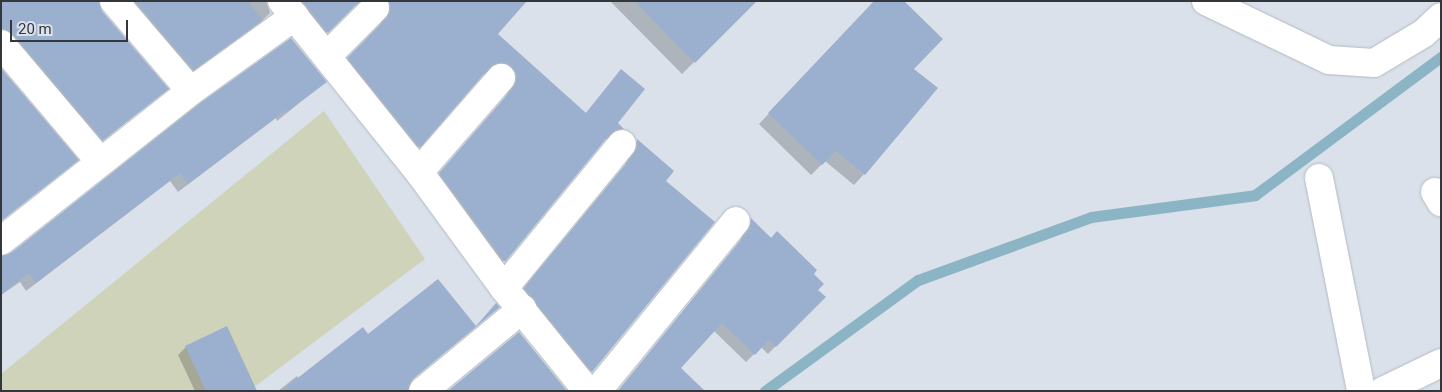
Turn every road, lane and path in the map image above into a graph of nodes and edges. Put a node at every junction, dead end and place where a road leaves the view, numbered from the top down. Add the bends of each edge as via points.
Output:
1 (114, 1) edge
2 (1206, 1) edge
3 (375, 8) dead end
4 (289, 9) edge
5 (1441, 17) edge
6 (1, 44) edge
7 (327, 56) junction
8 (501, 78) dead end
9 (190, 91) junction
10 (622, 144) dead end
11 (100, 161) junction
12 (419, 172) junction
13 (1319, 178) dead end
14 (736, 221) dead end
15 (1, 241) edge
16 (504, 288) junction
17 (522, 308) junction
18 (1441, 364) edge
19 (423, 391) edge
20 (591, 391) edge
21 (1361, 391) edge
22 (1383, 391) edge

1 - 9 street
2 - 5 street via 1329,60 1374,63 1424,33
3 - 7 street
4 - 7 street
4 - 9 street
6 - 11 street
7 - 12 street
8 - 12 street
9 - 11 street
10 - 16 street
11 - 15 street
12 - 16 street
13 - 21 street
14 - 20 street via 598,390
16 - 17 street
17 - 19 street
17 - 20 street via 585,388
18 - 22 street

